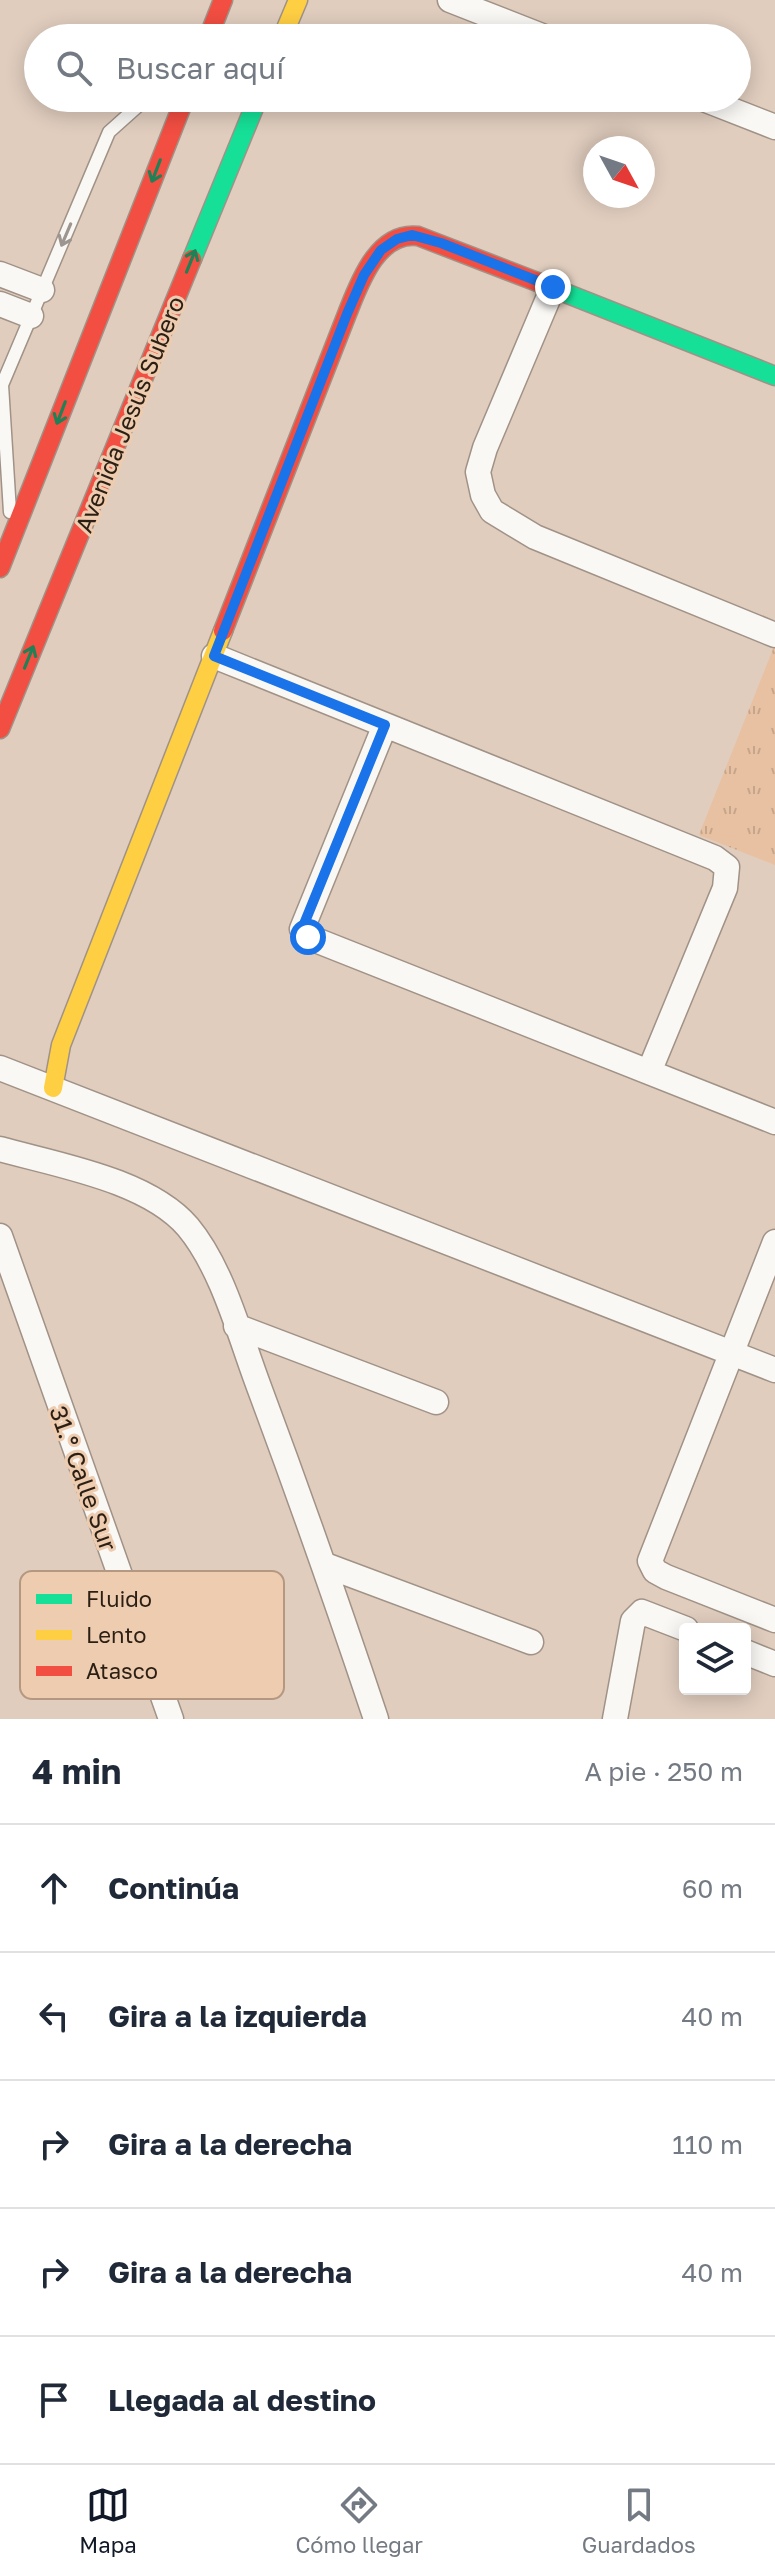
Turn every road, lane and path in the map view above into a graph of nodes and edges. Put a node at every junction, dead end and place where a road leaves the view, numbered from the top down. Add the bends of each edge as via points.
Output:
1 (223, 0) edge
2 (298, 0) edge
3 (450, 0) edge
4 (214, 24) edge
5 (288, 24) edge
6 (511, 24) edge
7 (131, 112) edge
8 (179, 112) edge
9 (252, 112) edge
10 (737, 112) edge
11 (775, 127) edge
12 (0, 274) edge
13 (553, 287) junction
14 (42, 290) junction
15 (0, 304) edge
16 (31, 316) junction
17 (775, 376) edge
18 (11, 540) junction
19 (0, 568) edge
20 (775, 635) edge
21 (214, 656) junction
22 (385, 725) junction
23 (0, 729) edge
24 (0, 1068) edge
25 (649, 1072) junction
26 (53, 1088) junction
27 (775, 1122) edge
28 (0, 1149) edge
29 (0, 1236) edge
30 (775, 1242) edge
31 (236, 1326) junction
32 (732, 1354) junction
33 (775, 1370) edge
34 (436, 1402) dead end
35 (325, 1565) junction
36 (119, 1571) edge
37 (775, 1620) edge
38 (679, 1626) edge
39 (531, 1642) dead end
40 (751, 1654) edge
41 (775, 1664) edge
42 (164, 1699) edge
43 (171, 1719) edge
44 (376, 1719) edge
45 (615, 1719) edge

1 - 4 street
2 - 5 street
3 - 6 street
7 -> 14 lane via 109,132
8 -> 18 street
23 -> 9 street, Avenida Jesús Subero
10 - 11 street
12 - 14 street
13 - 17 street
13 - 20 street via 478,472 492,511 535,537
13 - 21 street via 412,235 381,250 347,314
14 - 16 lane
15 - 16 street
16 - 18 lane via 2,385
18 - 19 street
21 - 22 street
21 - 26 street via 61,1045
22 - 25 street via 727,867 725,888
22 - 25 street via 302,929 308,937
24 - 26 street
25 - 27 street
26 - 32 street
28 - 31 street via 123,1185 163,1206 188,1227 214,1270
29 - 36 street, 31.° Calle Sur
30 - 32 street
31 - 34 street
31 - 35 street
32 - 33 street
32 - 37 street via 650,1561 666,1577
35 - 39 street
35 - 44 street
38 - 45 street via 642,1612 633,1621
40 - 41 street
42 - 43 street, 31.° Calle Sur

